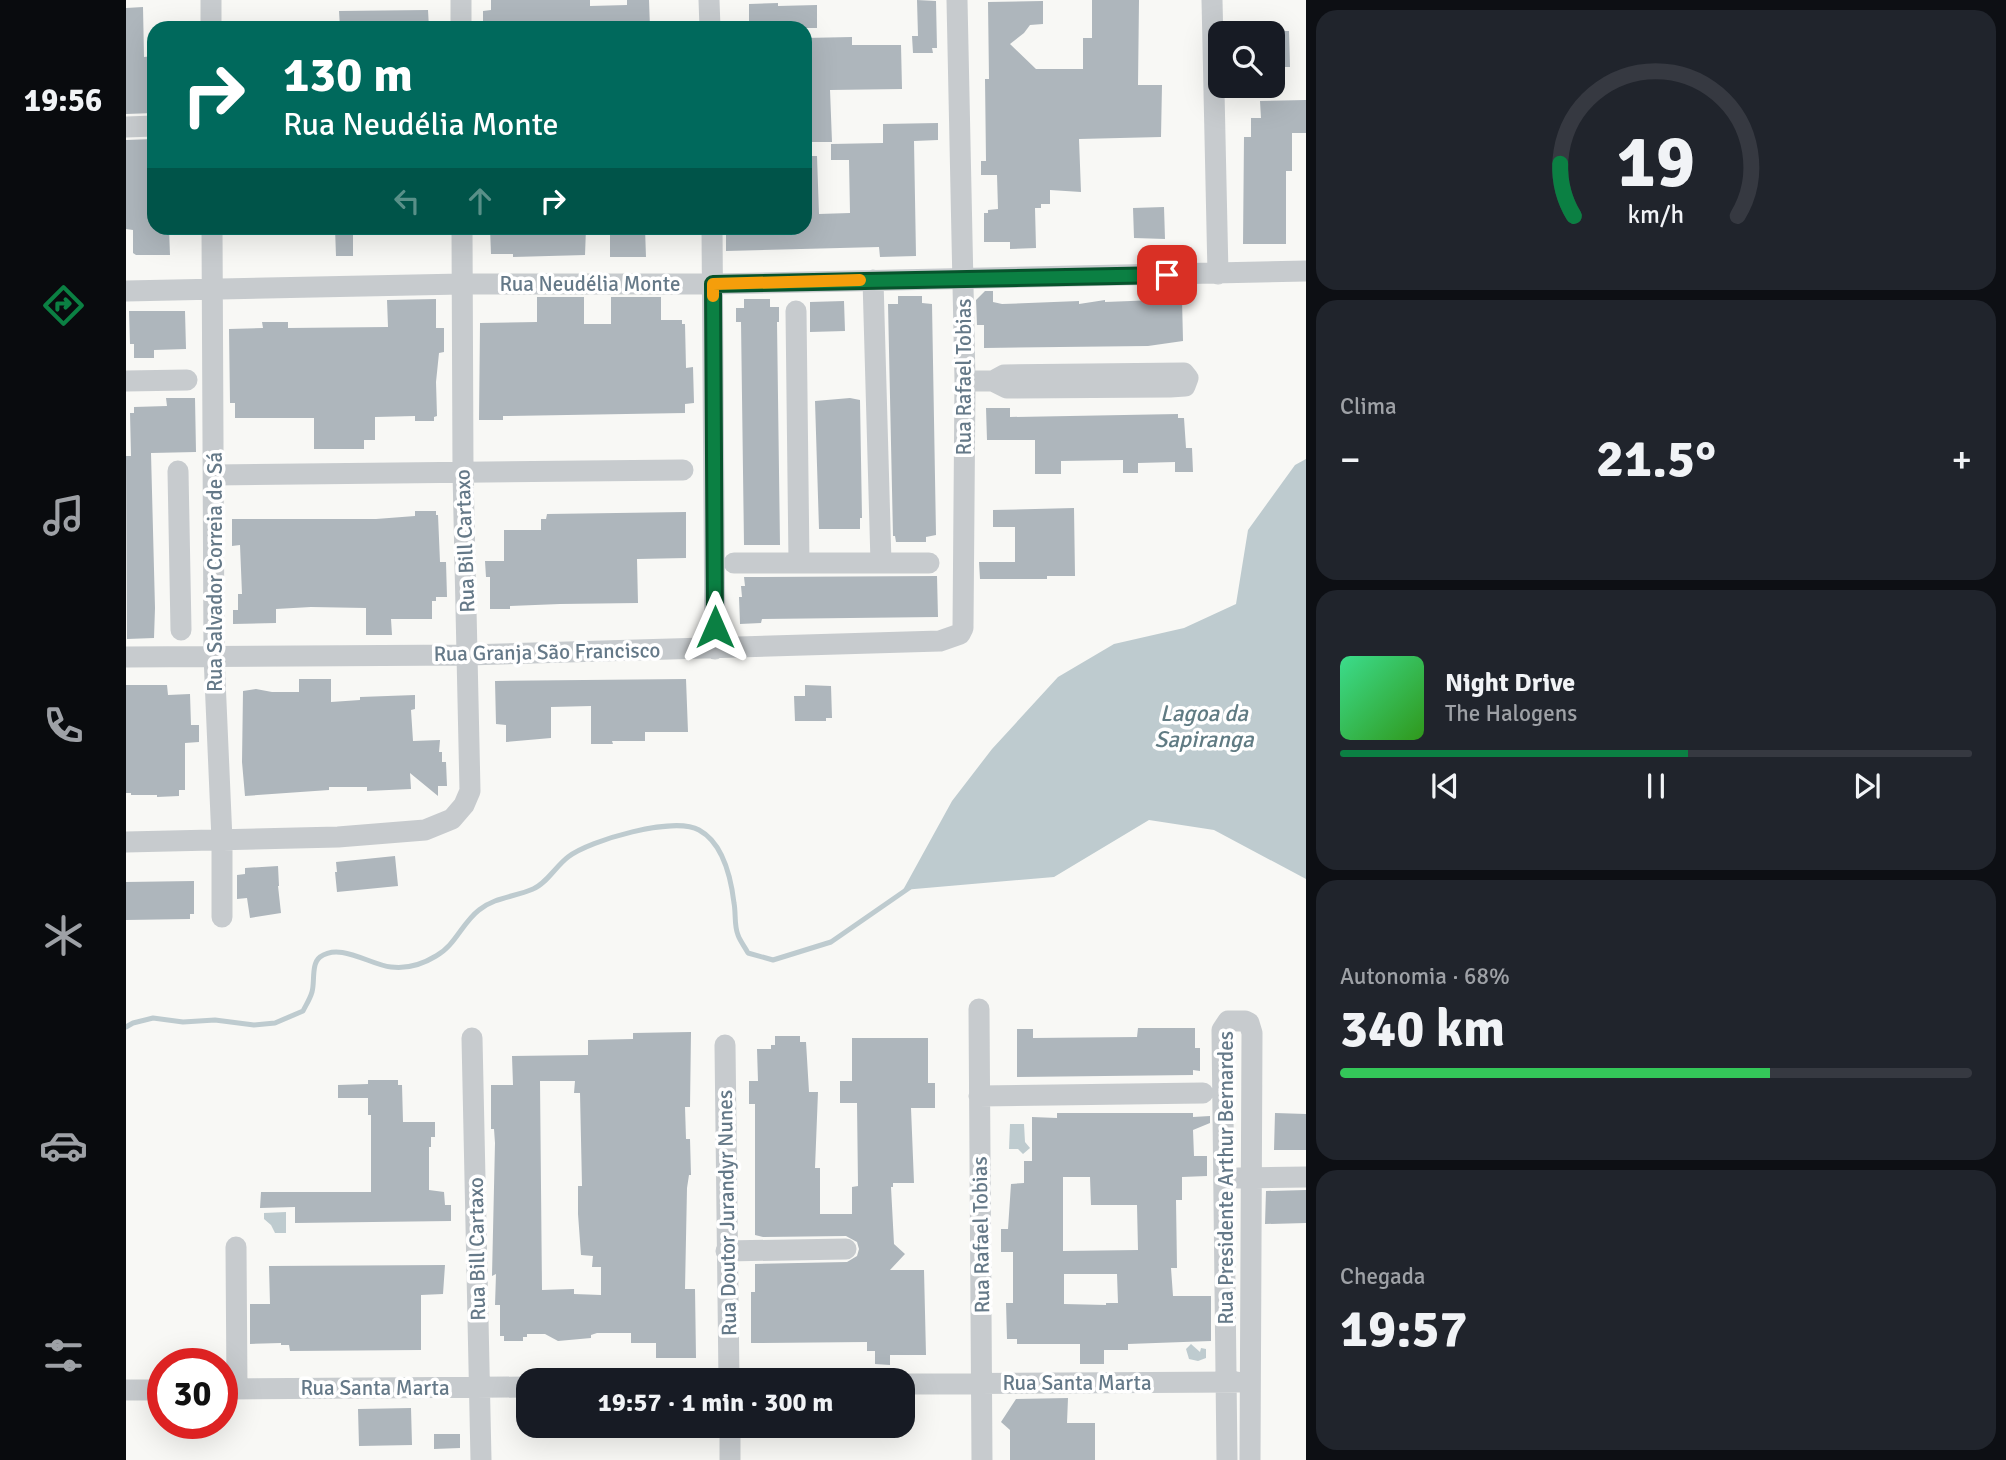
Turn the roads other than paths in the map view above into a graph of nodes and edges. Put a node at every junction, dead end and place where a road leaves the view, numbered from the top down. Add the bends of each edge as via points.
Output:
1 (211, 0) edge
2 (461, 0) edge
3 (709, 0) edge
4 (957, 0) edge
5 (1212, 0) edge
6 (211, 21) edge
7 (461, 21) edge
8 (710, 21) edge
9 (147, 126) edge
10 (126, 127) edge
11 (212, 235) edge
12 (461, 235) edge
13 (712, 235) edge
14 (1306, 271) edge
15 (1218, 274) junction
16 (963, 278) junction
17 (873, 280) junction
18 (462, 284) junction
19 (713, 284) junction
20 (213, 288) junction
21 (126, 291) edge
22 (796, 311) dead end
23 (187, 380) dead end
24 (965, 380) junction
25 (126, 381) edge
26 (993, 381) junction
27 (683, 470) dead end
28 (178, 471) dead end
29 (463, 472) junction
30 (214, 475) junction
31 (929, 562) dead end
32 (734, 563) dead end
33 (799, 563) junction
34 (881, 563) junction
35 (214, 579) junction
36 (180, 580) junction
37 (963, 628) joint
38 (181, 630) dead end
39 (715, 649) junction
40 (468, 655) junction
41 (214, 656) junction
42 (126, 657) edge
43 (222, 841) junction
44 (126, 842) edge
45 (222, 916) dead end
46 (979, 1009) dead end
47 (472, 1038) dead end
48 (726, 1045) dead end
49 (1203, 1093) dead end
50 (979, 1096) junction
51 (1306, 1177) edge
52 (1224, 1178) junction
53 (1251, 1178) junction
54 (236, 1247) dead end
55 (846, 1249) dead end
56 (726, 1251) junction
57 (232, 1348) edge
58 (729, 1368) edge
59 (1226, 1382) junction
60 (1250, 1382) junction
61 (915, 1384) edge
62 (983, 1384) junction
63 (480, 1387) junction
64 (516, 1387) edge
65 (238, 1389) edge
66 (126, 1390) edge
67 (147, 1390) edge
68 (730, 1438) edge
69 (481, 1460) edge
70 (730, 1460) edge
71 (982, 1460) edge
72 (1227, 1460) edge
73 (1251, 1460) edge

1 - 6 street
2 - 7 street
3 - 8 street
4 - 16 street, Rua Rafael Tobias
5 - 15 street
9 - 10 street
11 - 20 street, Rua Salvador Correia de Sá
12 - 18 street, Rua Bill Cartaxo
13 - 19 street
14 - 15 street, Rua Neudélia Monte
15 - 16 street, Rua Neudélia Monte
16 - 17 street, Rua Neudélia Monte
16 - 24 street, Rua Rafael Tobias
17 - 19 street, Rua Neudélia Monte
17 - 34 street
18 - 19 street, Rua Neudélia Monte
18 - 20 street, Rua Neudélia Monte
18 - 29 street, Rua Bill Cartaxo
19 - 39 street
20 - 21 street, Rua Neudélia Monte
20 - 30 street, Rua Salvador Correia de Sá
22 - 33 street
23 - 25 street
24 - 26 street
24 - 37 street, Rua Rafael Tobias
26 - 26 street via 1007,388 1170,387 1185,386 1188,378 1184,373 1004,375
27 - 29 street
28 - 36 street
29 - 30 street
29 - 40 street, Rua Bill Cartaxo
30 - 35 street, Rua Salvador Correia de Sá
31 - 34 street
32 - 33 street
33 - 34 street
35 - 36 street
35 - 41 street, Rua Salvador Correia de Sá
36 - 38 street
37 - 39 street, Rua Granja São Francisco via 954,638 940,641
39 - 40 street, Rua Granja São Francisco
40 - 41 street, Rua Granja São Francisco
40 - 43 street, Rua Bill Cartaxo via 470,791 452,819 425,830
41 - 42 street, Rua Granja São Francisco
41 - 43 street, Rua Salvador Correia de Sá
43 - 44 street
43 - 45 street, Rua Salvador Correia de Sá
46 - 50 street, Rua Rafael Tobias
47 - 63 street, Rua Bill Cartaxo
48 - 56 street, Rua Doutor Jurandyr Nunes
49 - 50 street
50 - 62 street, Rua Rafael Tobias
51 - 53 street
52 - 53 street
52 - 53 street, Rua Presidente Arthur Bernardes via 1222,1030 1228,1021 1238,1020 1249,1023 1252,1032
52 - 59 street, Rua Presidente Arthur Bernardes
53 - 60 street, Rua Presidente Arthur Bernardes
54 - 57 street
55 - 56 street
56 - 58 street, Rua Doutor Jurandyr Nunes
59 - 60 street, Rua Santa Marta
59 - 62 street, Rua Santa Marta
59 - 72 street, Rua Presidente Arthur Bernardes
60 - 73 street, Rua Presidente Arthur Bernardes
61 - 62 street, Rua Santa Marta
62 - 71 street, Rua Rafael Tobias
63 - 64 street, Rua Santa Marta
63 - 65 street, Rua Santa Marta
63 - 69 street, Rua Bill Cartaxo
66 - 67 street
68 - 70 street

